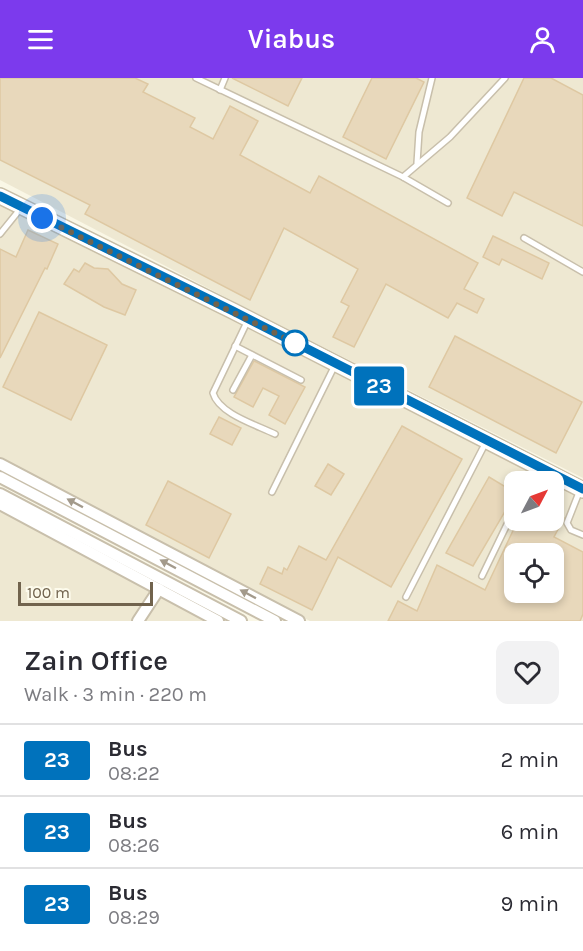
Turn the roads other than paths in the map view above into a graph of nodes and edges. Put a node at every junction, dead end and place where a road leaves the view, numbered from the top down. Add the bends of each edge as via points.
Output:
1 (196, 78) edge
2 (225, 78) edge
3 (432, 78) edge
4 (505, 78) edge
5 (220, 90) junction
6 (417, 163) junction
7 (403, 177) junction
8 (0, 196) edge
9 (448, 203) dead end
10 (21, 207) junction
11 (0, 222) edge
12 (8, 225) junction
13 (0, 234) edge
14 (524, 238) dead end
15 (583, 272) edge
16 (248, 319) junction
17 (235, 346) junction
18 (252, 355) junction
19 (336, 363) junction
20 (301, 380) dead end
21 (233, 390) dead end
22 (276, 434) dead end
23 (487, 440) junction
24 (0, 464) edge
25 (536, 465) junction
26 (533, 471) edge
27 (0, 477) edge
28 (582, 489) edge
29 (272, 492) dead end
30 (0, 494) edge
31 (0, 504) edge
32 (504, 531) edge
33 (583, 535) edge
34 (482, 576) dead end
35 (159, 589) junction
36 (406, 597) dead end
37 (138, 621) edge
38 (218, 621) edge
39 (241, 621) edge
40 (275, 621) edge
41 (299, 621) edge

1 - 5 lane
2 - 5 lane
3 - 6 lane via 419,132
4 - 6 lane via 450,137
5 - 7 lane
6 - 7 lane
7 - 9 lane
8 - 10 main road
10 - 12 lane
10 - 16 main road
11 - 12 lane
12 - 13 lane
14 - 15 lane
16 - 17 lane
16 - 19 main road
17 - 18 lane
17 - 22 lane via 213,393 215,399 228,411
18 - 20 lane
18 - 21 lane
19 - 23 main road
19 - 29 lane
23 - 25 main road
23 - 36 lane
41 -> 24 street
25 - 26 lane
25 - 28 main road
40 -> 27 street
28 - 33 lane via 567,523 571,530
30 - 39 street
31 - 35 street
32 - 34 lane
35 - 37 street
35 - 38 street

